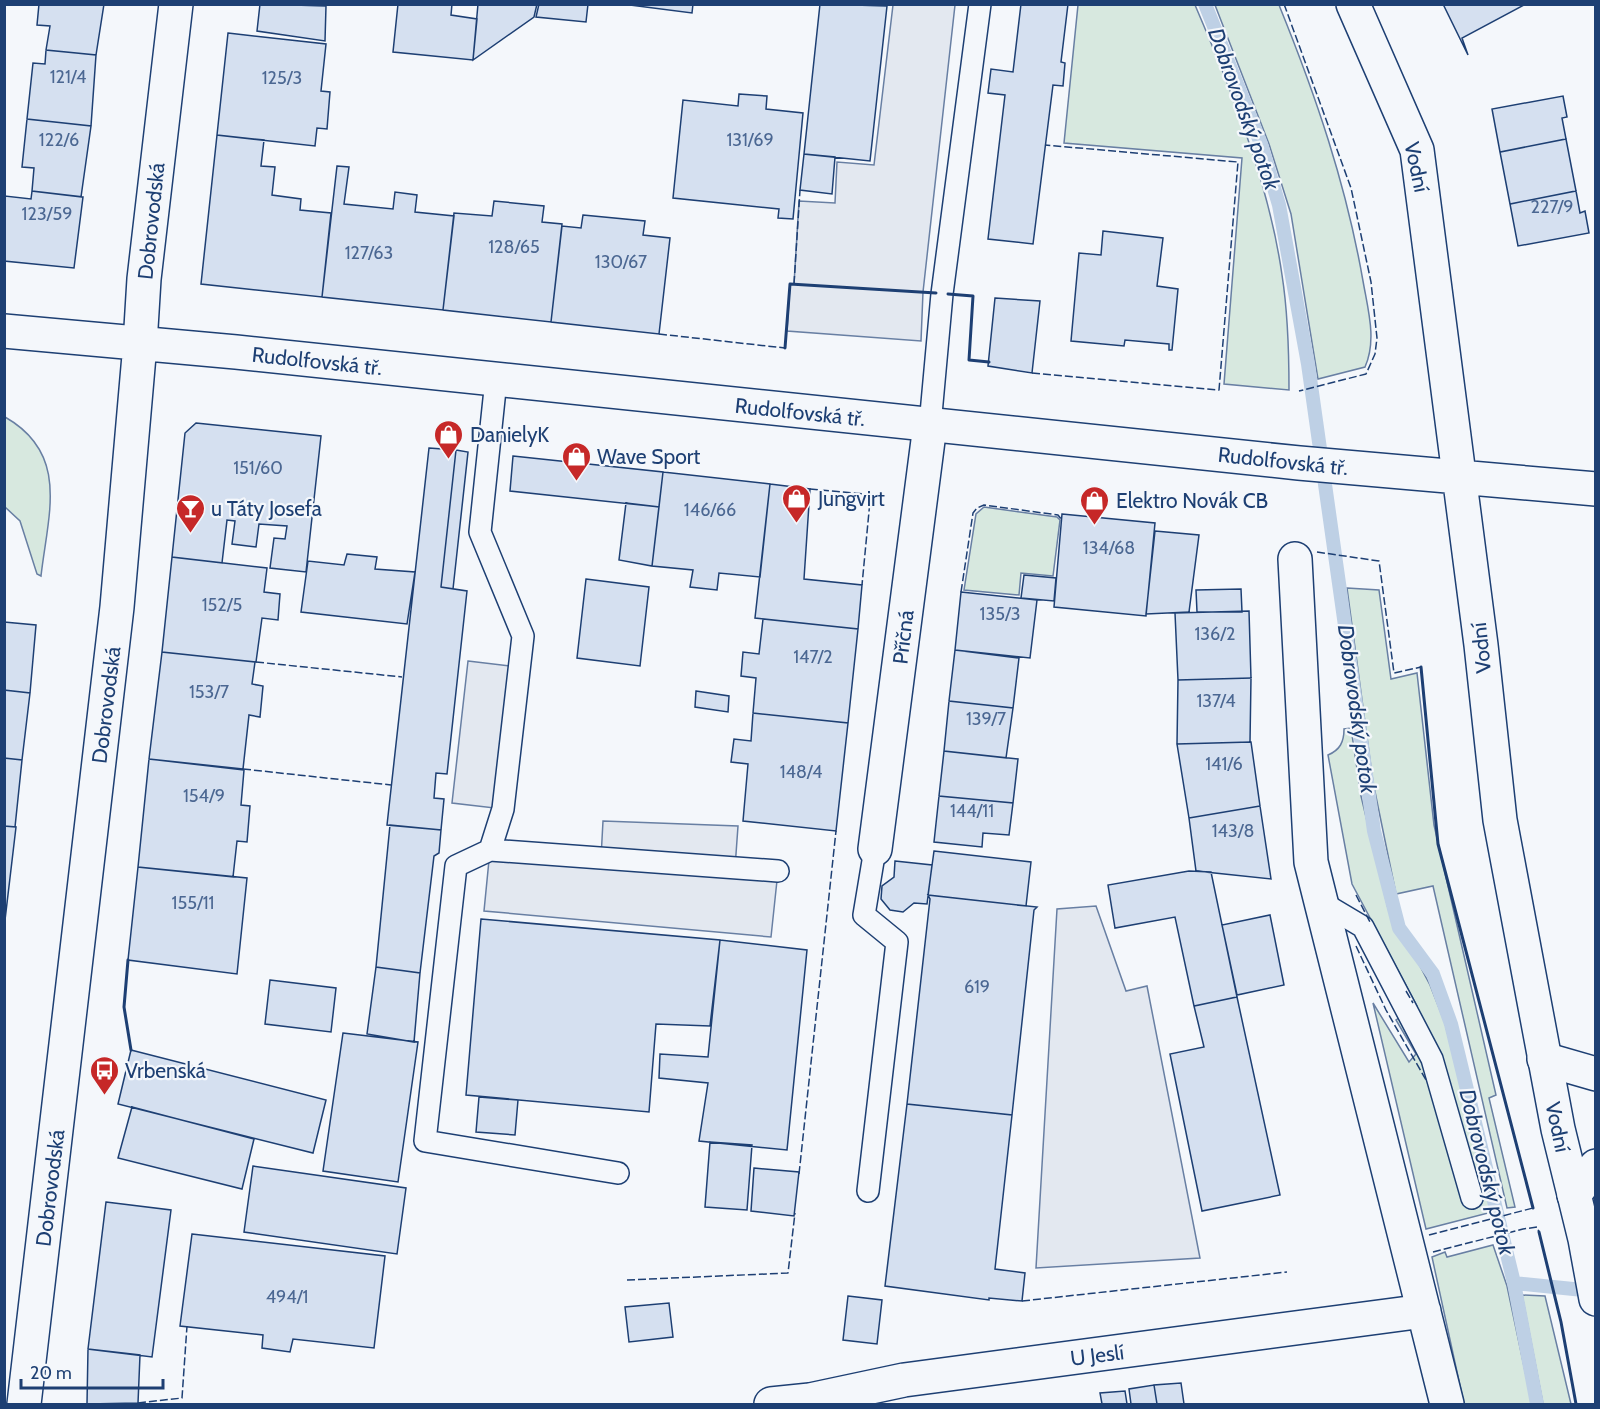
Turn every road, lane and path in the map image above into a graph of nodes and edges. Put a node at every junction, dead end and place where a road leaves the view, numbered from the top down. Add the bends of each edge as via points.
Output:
1 (176, 4) edge
2 (980, 4) edge
3 (1353, 4) edge
4 (4, 331) edge
5 (140, 344) junction
6 (496, 380) junction
7 (930, 425) junction
8 (1458, 478) junction
9 (1596, 489) edge
10 (1295, 559) dead end
11 (875, 849) joint
12 (490, 850) junction
13 (778, 872) dead end
14 (1321, 902) junction
15 (1544, 1059) junction
16 (1596, 1074) edge
17 (1596, 1166) edge
18 (618, 1173) dead end
19 (868, 1191) dead end
20 (1574, 1195) junction
21 (1472, 1198) dead end
22 (1596, 1299) edge
23 (1424, 1311) junction
24 (810, 1402) edge
25 (24, 1404) edge
26 (771, 1404) edge
27 (1447, 1404) edge

1 - 5 street, Dobrovodská
2 - 7 lane via 942,294
3 - 8 street, Vodní via 1417,150
4 - 5 street, Rudolfovská tř.
5 - 6 street, Rudolfovská tř.
5 - 25 street, Dobrovodská via 117,607
6 - 7 street, Rudolfovská tř.
6 - 12 lane via 480,532 523,636 503,809
7 - 8 street, Rudolfovská tř.
7 - 11 street, Příčná
8 - 9 street, Rudolfovská tř.
8 - 15 street, Vodní via 1500,820
10 - 14 street via 1311,862
11 - 19 lane via 864,915 897,942
12 - 13 lane
12 - 18 lane via 456,866 425,1141
14 - 21 lane via 1363,927 1432,1059
14 - 23 street
15 - 16 street
15 - 20 street, Vodní
17 - 20 street
20 - 22 street, Vodní
23 - 24 street, U Jeslí via 904,1380
23 - 27 street
24 - 26 street, U Jeslí

